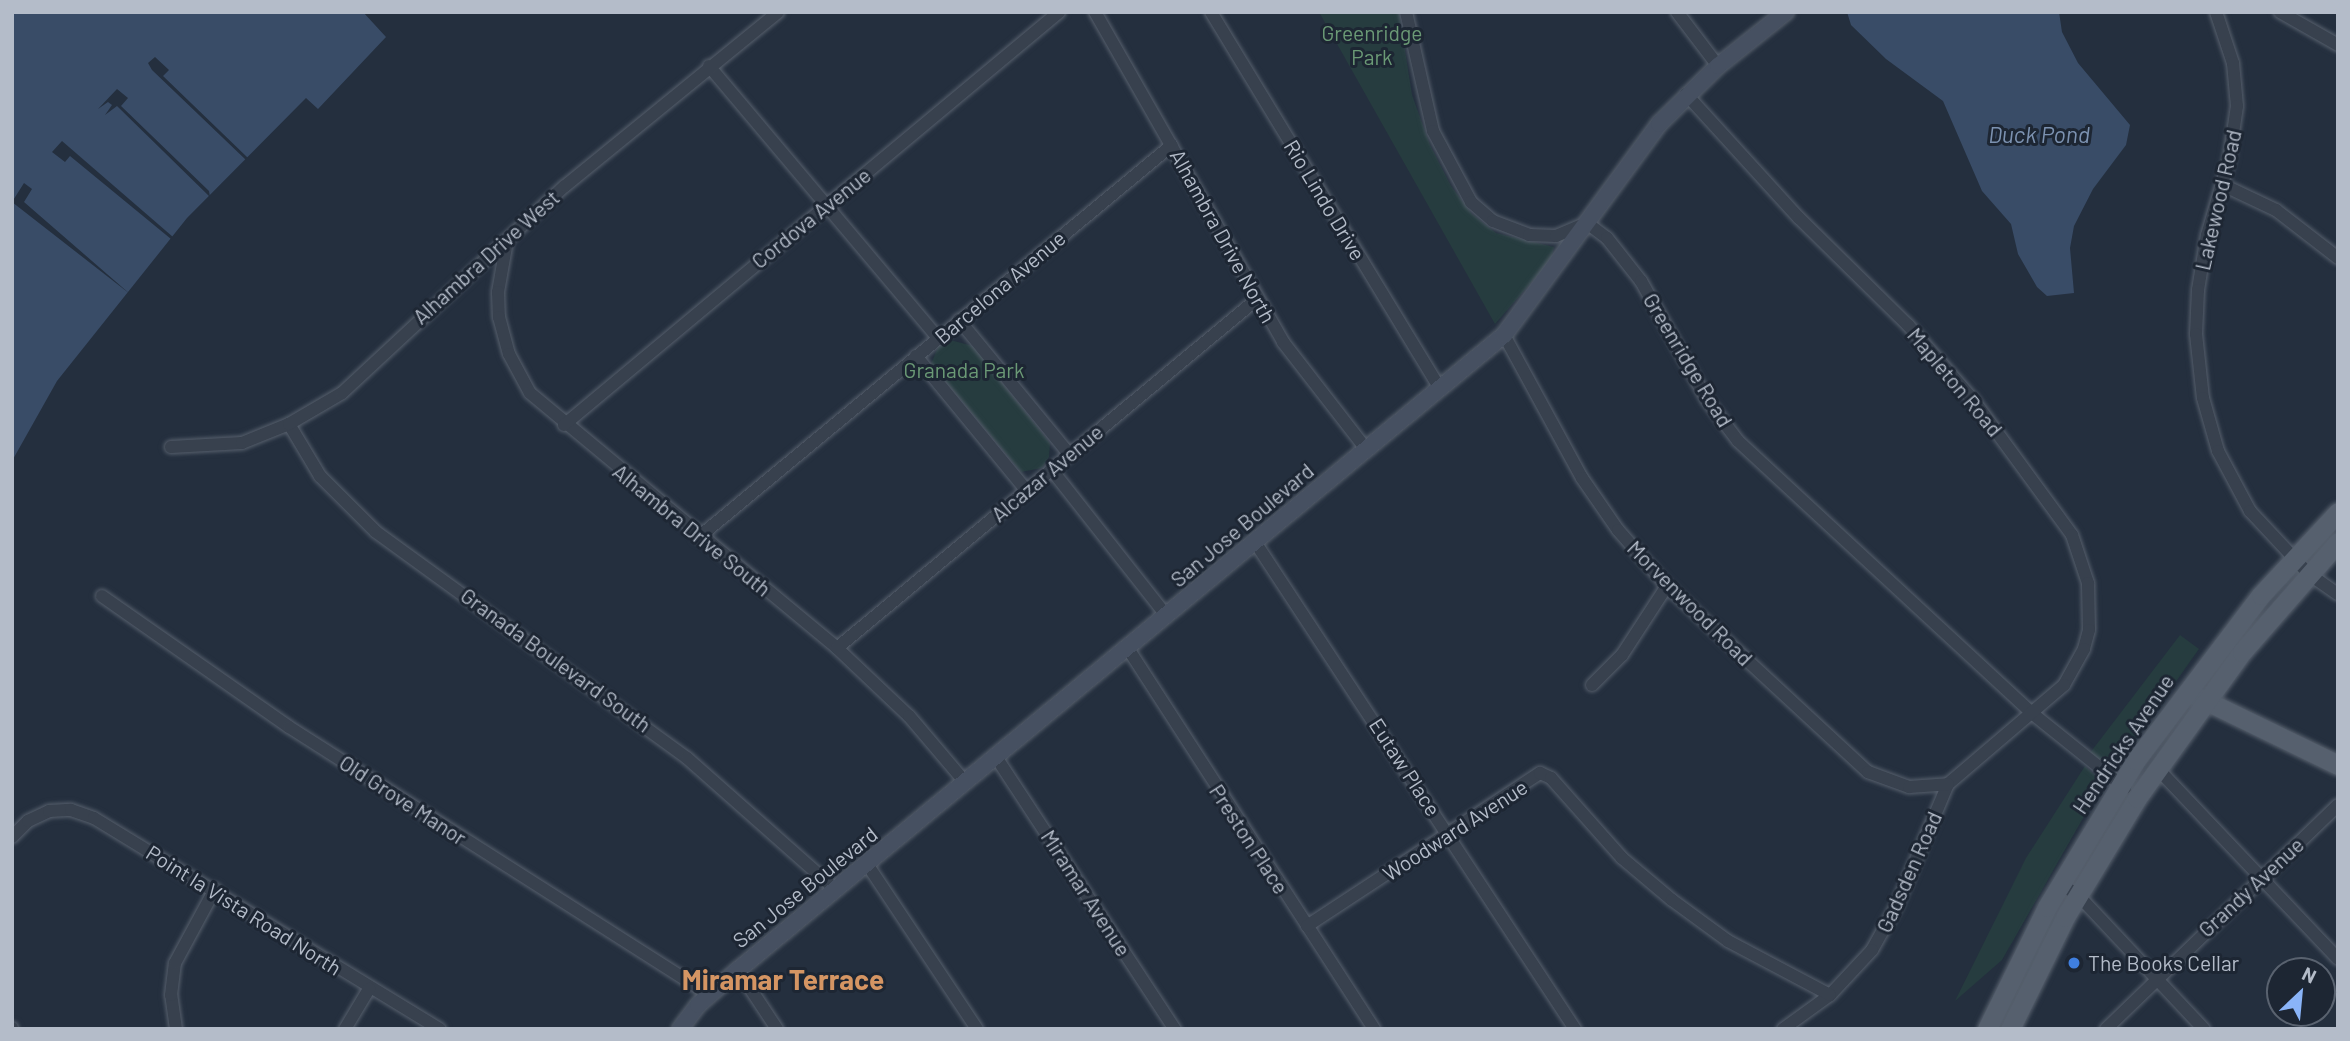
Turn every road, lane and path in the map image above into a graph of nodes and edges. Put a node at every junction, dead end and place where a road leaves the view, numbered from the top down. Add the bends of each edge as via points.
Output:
1 (778, 12) edge
2 (1059, 12) edge
3 (1096, 12) edge
4 (1211, 12) edge
5 (1406, 12) edge
6 (1677, 12) edge
7 (1786, 12) edge
8 (2216, 12) edge
9 (2280, 12) edge
10 (2338, 45) edge
11 (709, 66) junction
12 (1718, 66) junction
13 (1686, 94) junction
14 (1172, 145) junction
15 (2223, 185) junction
16 (827, 205) junction
17 (1587, 223) junction
18 (506, 240) junction
19 (2338, 258) edge
20 (1257, 299) junction
21 (959, 320) junction
22 (1504, 335) junction
23 (938, 338) junction
24 (916, 356) junction
25 (1440, 388) junction
26 (289, 424) junction
27 (565, 425) junction
28 (171, 447) dead end
29 (1366, 449) junction
30 (1069, 454) junction
31 (1051, 469) junction
32 (1026, 490) junction
33 (2338, 512) edge
34 (699, 537) junction
35 (1255, 542) junction
36 (2338, 542) edge
37 (2294, 559) junction
38 (2309, 574) junction
39 (1667, 586) junction
40 (2338, 594) edge
41 (102, 596) dead end
42 (1166, 615) junction
43 (1126, 647) junction
44 (836, 648) junction
45 (1591, 685) dead end
46 (2184, 694) junction
47 (2204, 702) junction
48 (2033, 714) junction
49 (996, 757) junction
50 (2338, 765) edge
51 (2157, 768) junction
52 (965, 782) junction
53 (1948, 784) junction
54 (2120, 784) junction
55 (2137, 798) junction
56 (2338, 805) edge
57 (1449, 834) junction
58 (12, 837) edge
59 (867, 864) junction
60 (2261, 877) junction
61 (2060, 884) junction
62 (215, 889) junction
63 (835, 889) junction
64 (2078, 895) junction
65 (1307, 926) junction
66 (2338, 959) edge
67 (738, 970) junction
68 (2156, 977) junction
69 (369, 989) junction
70 (709, 995) junction
71 (1830, 995) junction
72 (176, 1029) edge
73 (345, 1029) edge
74 (440, 1029) edge
75 (680, 1029) edge
76 (776, 1029) edge
77 (977, 1029) edge
78 (1175, 1029) edge
79 (1374, 1029) edge
80 (1575, 1029) edge
81 (1783, 1029) edge
82 (1987, 1029) edge
83 (2010, 1029) edge
84 (2105, 1029) edge
85 (2204, 1029) edge

1 - 11 street, Alhambra Drive West
2 - 16 street, Cordova Avenue
3 - 14 street, Alhambra Drive North
4 - 25 street, Rio Lindo Drive
5 - 17 street via 1433,131 1471,202 1493,221 1529,235 1556,236
6 - 12 street
7 - 12 street, San Jose Boulevard
8 - 15 street, Lakewood Road via 2236,82 2236,116
9 - 10 street
11 - 16 street
11 - 18 street, Alhambra Drive West
12 - 13 street, San Jose Boulevard
13 - 17 street, San Jose Boulevard
13 - 48 street, Mapleton Road via 1773,191 1908,325 1982,411 2072,535 2088,583 2089,630 2070,676
14 - 20 street, Alhambra Drive North
14 - 21 street, Barcelona Avenue
15 - 19 street via 2276,210
15 - 37 street, Lakewood Road via 2207,235 2198,290 2196,334 2203,398 2229,476 2250,511
16 - 23 street
16 - 27 street, Cordova Avenue
17 - 22 street, San Jose Boulevard
17 - 48 street, Greenridge Road via 1607,237 1636,274 1707,400 1738,441
18 - 26 street, Alhambra Drive West via 342,393
18 - 27 street, Alhambra Drive South via 498,292 506,345 530,393
20 - 29 street, Alhambra Drive North via 1305,376
20 - 30 street, Alcazar Avenue
21 - 23 street, Barcelona Avenue
21 - 30 street
22 - 25 street, San Jose Boulevard
22 - 39 street, Morvenwood Road via 1582,478 1618,530
23 - 24 street, Barcelona Avenue
24 - 32 street
24 - 34 street, Barcelona Avenue
25 - 29 street, San Jose Boulevard
26 - 28 street, Alhambra Drive West via 232,446
26 - 63 street, Granada Boulevard South via 320,476 376,532 687,758
27 - 34 street, Alhambra Drive South
29 - 35 street, San Jose Boulevard
30 - 31 street, Alcazar Avenue
31 - 32 street, Alcazar Avenue
31 - 42 street
32 - 44 street, Alcazar Avenue
33 - 37 main road, Hendricks Avenue
34 - 44 street, Alhambra Drive South
35 - 42 street, San Jose Boulevard
35 - 57 street, Eutaw Place
36 - 38 main road, Hendricks Avenue
37 - 38 street, Lakewood Road
37 - 46 main road, Hendricks Avenue
38 - 40 street, Lakewood Road
38 - 47 main road, Hendricks Avenue
39 - 45 street via 1622,655
39 - 53 street, Morvenwood Road via 1868,772 1909,787
41 - 70 street, Old Grove Manor via 289,727
42 - 43 street, San Jose Boulevard
43 - 49 street, San Jose Boulevard
43 - 65 street, Preston Place
44 - 52 street, Alhambra Drive South via 909,716
46 - 47 main road
46 - 51 main road via 2157,746
46 - 54 main road, Hendricks Avenue
47 - 50 main road
47 - 51 main road, Hendricks Avenue
48 - 53 street, Gadsden Road
48 - 54 street, Greenridge Road
49 - 52 street, San Jose Boulevard
49 - 78 street, Miramar Avenue
51 - 55 main road, Hendricks Avenue
51 - 60 street
52 - 59 street, San Jose Boulevard
53 - 71 street, Gadsden Road via 1897,905 1872,950
54 - 55 street, Greenridge Road
54 - 61 main road, Hendricks Avenue
55 - 64 main road, Hendricks Avenue
56 - 60 street, Grandy Avenue
57 - 65 street, Woodward Avenue
57 - 71 street, Woodward Avenue via 1540,774 1552,778 1622,858 1672,900 1728,941
57 - 80 street, Eutaw Place
58 - 62 street, Point la Vista Road North via 43,813 71,810
59 - 63 street, San Jose Boulevard
59 - 77 street
60 - 66 street
60 - 68 street, Grandy Avenue
61 - 64 street
61 - 82 main road, Hendricks Avenue
62 - 69 street, Point la Vista Road North
62 - 72 street via 175,963 171,995
63 - 67 street, San Jose Boulevard
64 - 68 street
64 - 83 main road, Hendricks Avenue
65 - 79 street, Preston Place
67 - 70 street, San Jose Boulevard
67 - 76 street
68 - 84 street, Grandy Avenue
68 - 85 street
69 - 73 street
69 - 74 street, Point la Vista Road North
70 - 75 street, San Jose Boulevard
71 - 81 street, Gadsden Road

